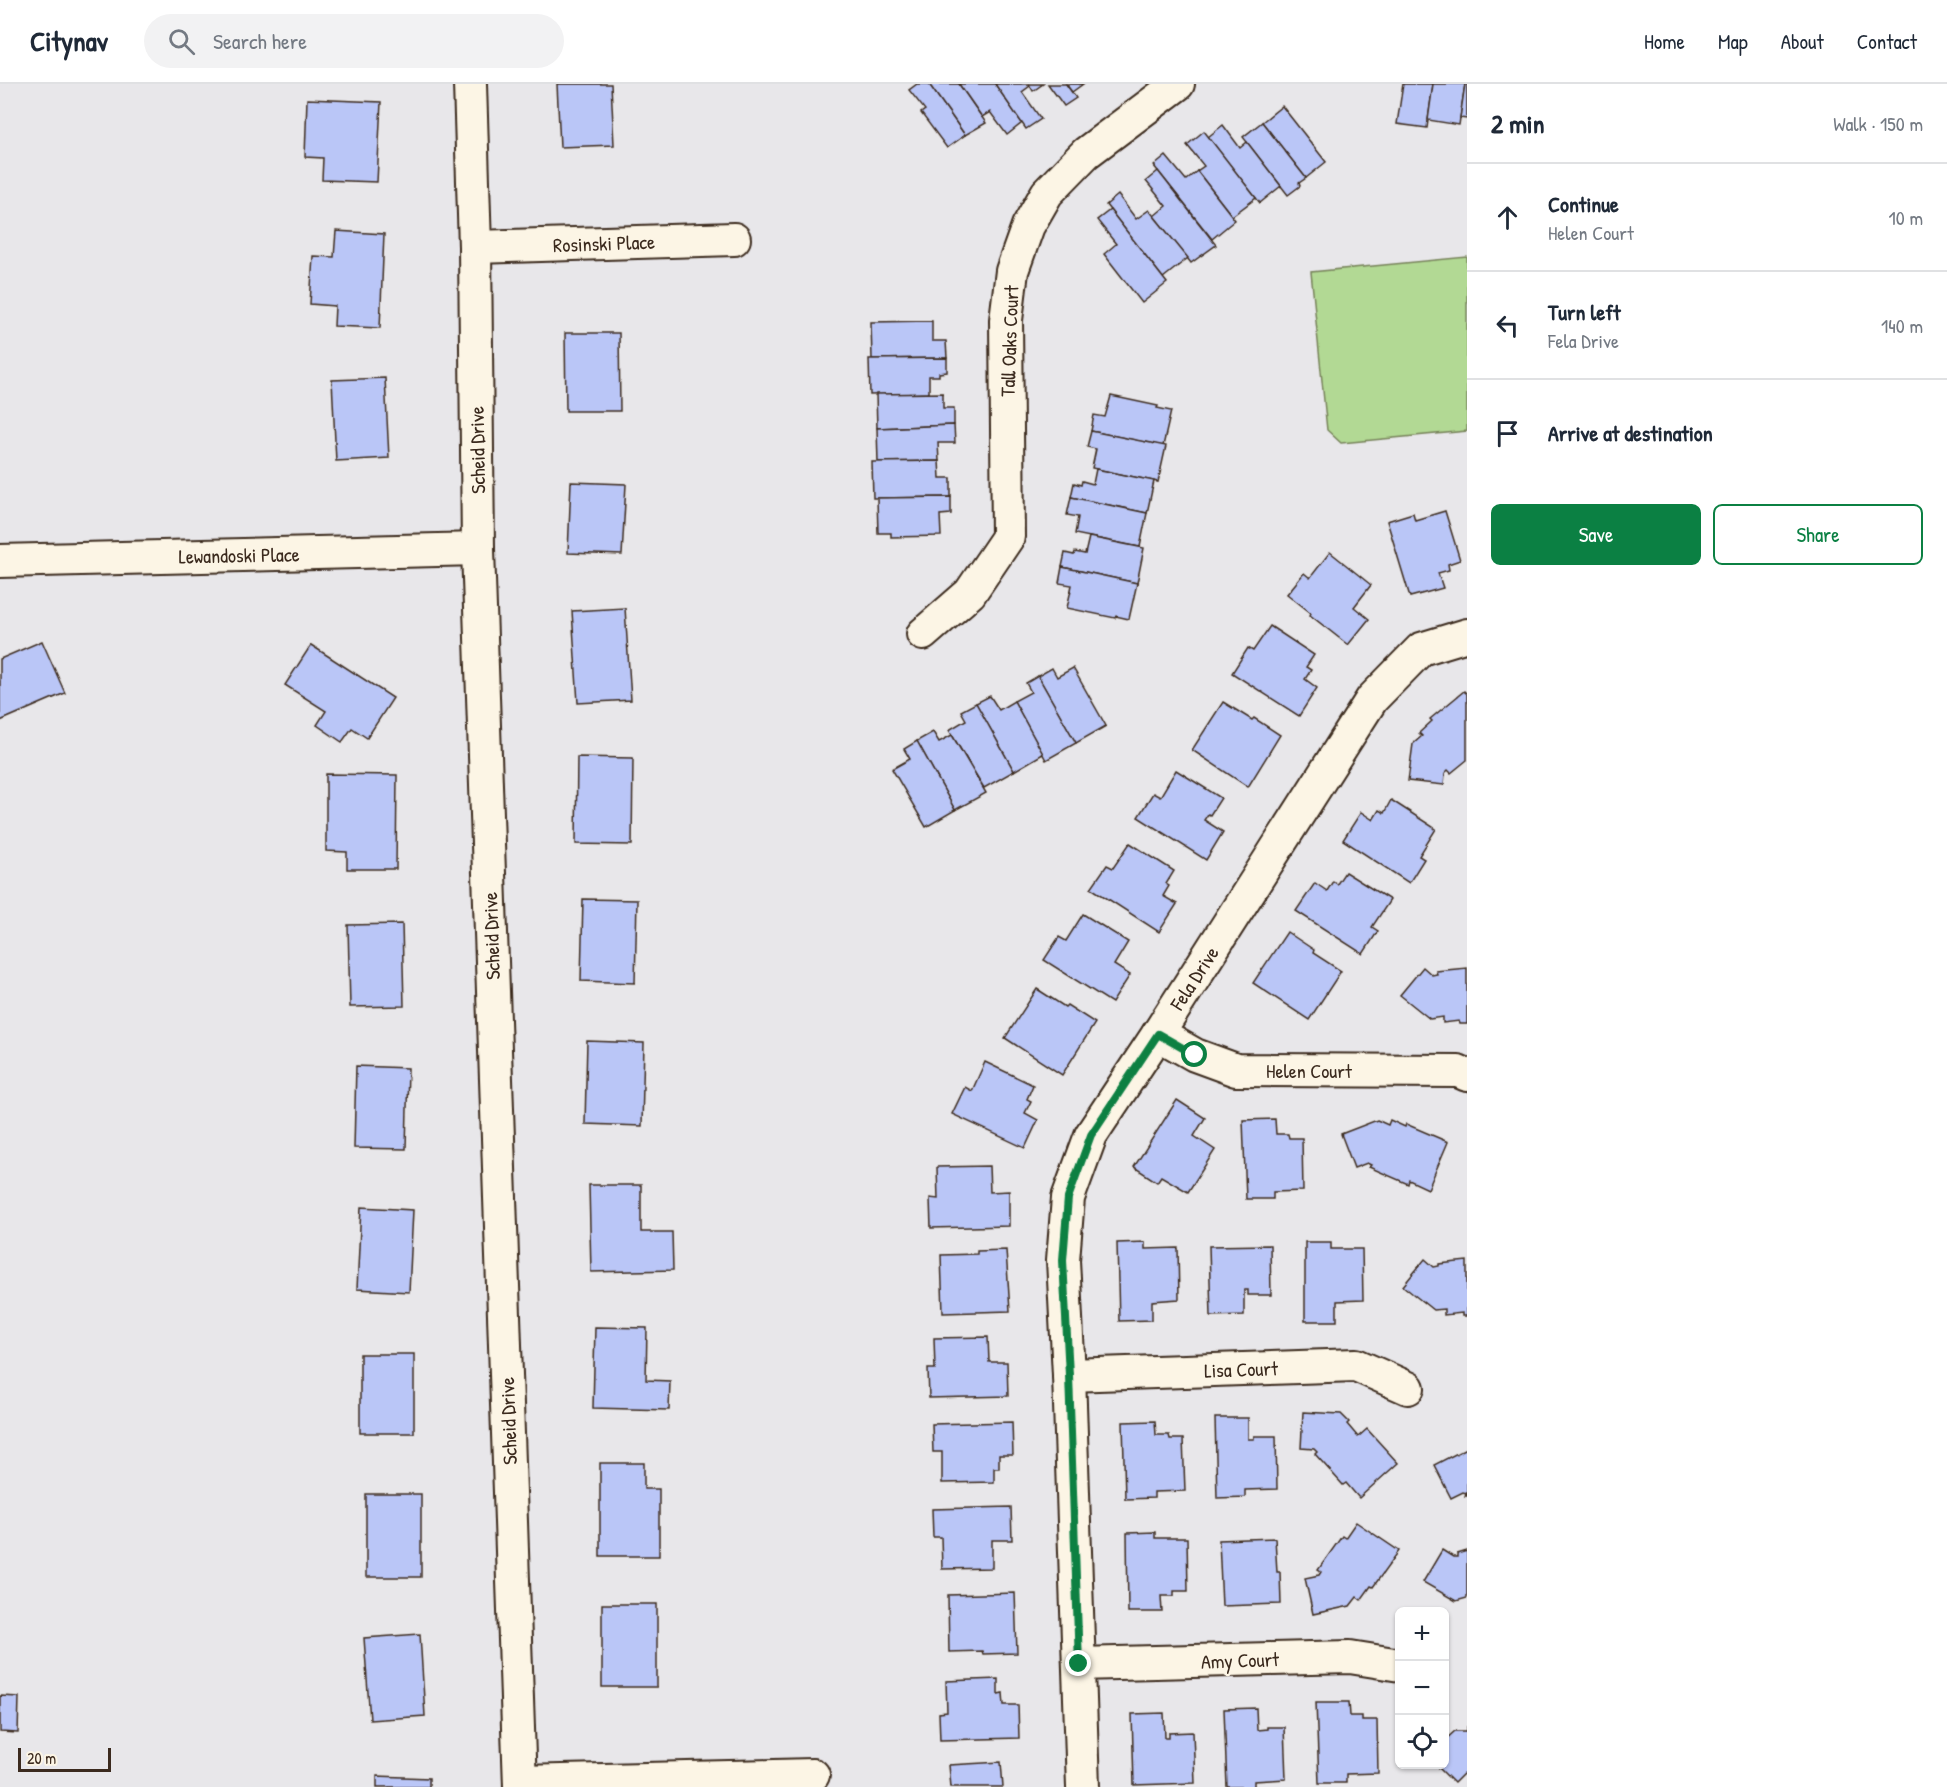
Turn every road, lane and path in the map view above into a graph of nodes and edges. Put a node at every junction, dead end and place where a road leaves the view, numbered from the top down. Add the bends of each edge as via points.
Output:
1 (470, 84) edge
2 (1178, 84) edge
3 (734, 239) dead end
4 (475, 248) junction
5 (478, 549) junction
6 (0, 561) edge
7 (923, 634) dead end
8 (1467, 635) edge
9 (1158, 1034) junction
10 (1467, 1075) edge
11 (1069, 1375) junction
12 (1408, 1388) dead end
13 (1079, 1664) junction
14 (1395, 1664) edge
15 (813, 1775) dead end
16 (520, 1785) edge
17 (1083, 1787) edge

1 - 4 street, Scheid Drive
2 - 7 street, Tall Oaks Court via 1086,153 1047,193 1028,226 1012,271 1006,320 1008,537 970,593
3 - 4 street, Rosinski Place
4 - 5 street, Scheid Drive
5 - 6 street, Lewandoski Place
5 - 16 street, Scheid Drive
8 - 9 street, Fela Drive via 1421,649 1372,699
9 - 10 street, Helen Court via 1195,1055 1236,1070 1458,1071
9 - 11 street, Fela Drive via 1091,1135 1068,1198 1063,1260
11 - 12 street, Lisa Court via 1356,1365
11 - 13 street, Fela Drive
13 - 14 street, Amy Court via 1350,1657
13 - 17 street, Fela Drive
15 - 16 street

